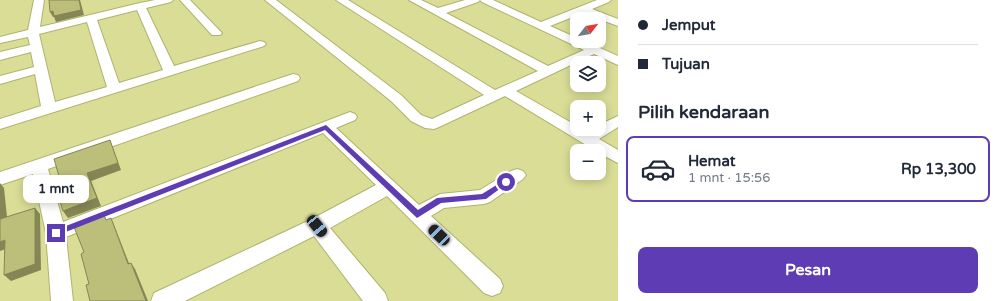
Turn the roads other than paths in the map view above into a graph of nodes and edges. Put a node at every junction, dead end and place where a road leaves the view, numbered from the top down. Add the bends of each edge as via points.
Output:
1 (39, 0) edge
2 (168, 0) edge
3 (185, 0) edge
4 (270, 0) edge
5 (341, 0) edge
6 (414, 0) edge
7 (475, 0) edge
8 (485, 0) edge
9 (606, 0) edge
10 (142, 4) edge
11 (582, 9) junction
12 (437, 12) junction
13 (91, 18) junction
14 (618, 23) edge
15 (540, 26) junction
16 (33, 33) junction
17 (216, 33) dead end
18 (0, 40) edge
19 (260, 44) dead end
20 (36, 47) junction
21 (593, 50) junction
22 (0, 56) edge
23 (618, 61) edge
24 (41, 69) junction
25 (548, 71) junction
26 (170, 72) junction
27 (293, 78) dead end
28 (0, 80) edge
29 (114, 89) junction
30 (500, 94) junction
31 (49, 109) junction
32 (350, 117) dead end
33 (618, 121) edge
34 (0, 124) edge
35 (326, 127) junction
36 (587, 139) junction
37 (618, 157) edge
38 (39, 166) junction
39 (517, 175) dead end
40 (0, 179) edge
41 (388, 187) junction
42 (417, 215) junction
43 (317, 226) junction
44 (56, 233) junction
45 (492, 286) dead end
46 (62, 301) edge
47 (162, 301) edge
48 (377, 301) edge

1 - 16 street
2 - 10 street
3 - 17 street
4 - 30 street via 425,123 434,124
5 - 30 street
6 - 12 street
7 - 12 street
8 - 15 street
9 - 11 street
10 - 13 street
10 - 26 street
11 - 14 street
11 - 15 street
12 - 25 street
13 - 16 street
13 - 29 street
15 - 21 street
16 - 18 street
16 - 20 street
19 - 26 street
20 - 22 street
20 - 24 street
21 - 23 street
21 - 25 street
24 - 28 street
24 - 31 street
25 - 30 street
26 - 29 street
27 - 38 street
29 - 31 street
30 - 36 street
31 - 34 street
32 - 35 street
33 - 36 street
35 - 41 street
35 - 44 street
36 - 37 street
38 - 40 street
38 - 44 street
39 - 42 street via 484,197 440,200
41 - 42 street
41 - 43 street
42 - 45 street
43 - 47 street
43 - 48 street
44 - 46 street

